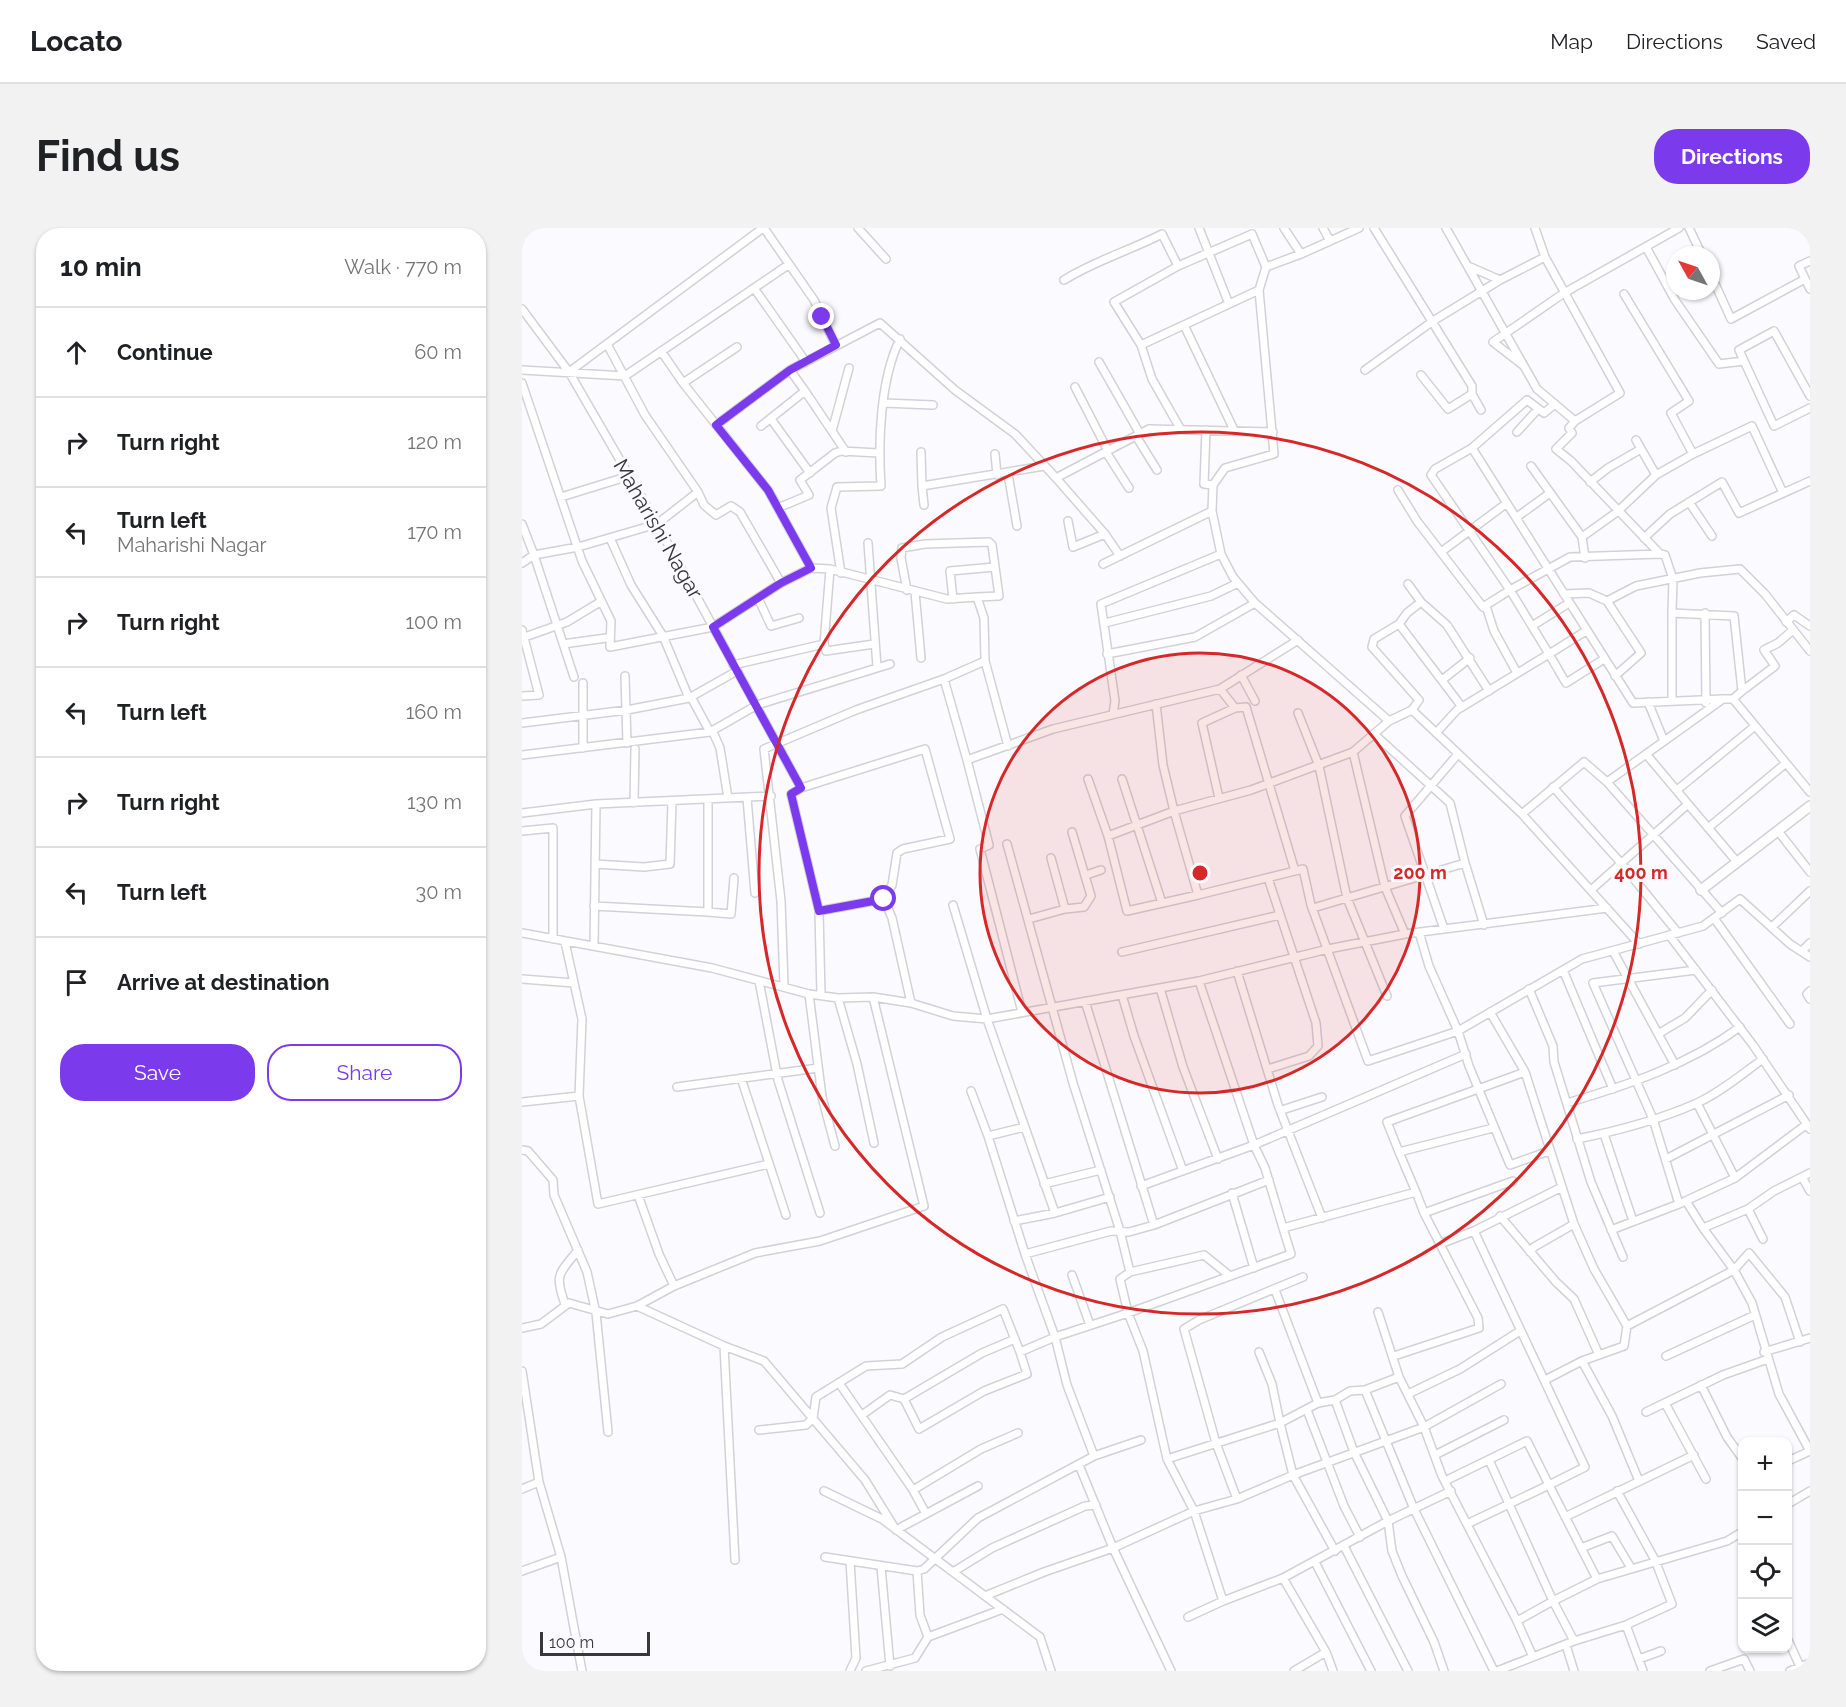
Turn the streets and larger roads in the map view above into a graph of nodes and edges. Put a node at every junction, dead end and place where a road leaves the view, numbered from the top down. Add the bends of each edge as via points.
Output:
1 (764, 228) edge
2 (858, 228) edge
3 (1199, 228) edge
4 (1284, 228) edge
5 (1323, 228) edge
6 (1359, 228) edge
7 (1374, 228) edge
8 (1446, 228) edge
9 (1535, 228) edge
10 (1679, 228) edge
11 (1689, 228) edge
12 (1250, 231) edge
13 (1330, 241) junction
14 (1698, 246) edge
15 (1646, 247) junction
16 (1209, 252) junction
17 (1301, 254) junction
18 (1545, 257) junction
19 (886, 259) dead end
20 (1810, 261) edge
21 (788, 265) junction
22 (1467, 265) junction
23 (1178, 266) junction
24 (1266, 267) junction
25 (1805, 279) junction
26 (1064, 280) dead end
27 (1500, 280) junction
28 (754, 288) junction
29 (1810, 289) edge
30 (1259, 290) junction
31 (1483, 291) junction
32 (1564, 293) junction
33 (1624, 294) dead end
34 (1720, 295) edge
35 (1228, 304) junction
36 (522, 309) edge
37 (1433, 321) junction
38 (1184, 325) junction
39 (1506, 334) junction
40 (900, 339) junction
41 (607, 344) junction
42 (836, 345) junction
43 (1141, 345) junction
44 (737, 347) dead end
45 (661, 351) junction
46 (1744, 361) junction
47 (806, 362) junction
48 (1099, 362) dead end
49 (849, 368) dead end
50 (1528, 369) junction
51 (522, 370) edge
52 (790, 370) junction
53 (1365, 370) dead end
54 (569, 372) junction
55 (1421, 375) dead end
56 (625, 376) junction
57 (522, 383) edge
58 (683, 383) junction
59 (1075, 387) dead end
60 (806, 391) junction
61 (1472, 394) junction
62 (1810, 396) edge
63 (884, 403) junction
64 (1555, 404) junction
65 (933, 405) dead end
66 (1810, 408) edge
67 (1538, 409) junction
68 (1481, 410) dead end
69 (771, 419) junction
70 (1575, 421) junction
71 (716, 425) junction
72 (761, 426) dead end
73 (1181, 430) junction
74 (1206, 430) junction
75 (1234, 430) junction
76 (832, 431) junction
77 (1273, 432) junction
78 (1517, 432) dead end
79 (1138, 435) junction
80 (1636, 440) dead end
81 (1472, 448) junction
82 (1641, 448) junction
83 (1107, 451) junction
84 (846, 452) junction
85 (921, 452) dead end
86 (879, 453) junction
87 (995, 454) dead end
88 (1693, 454) junction
89 (1044, 466) junction
90 (1531, 466) dead end
91 (1157, 470) dead end
92 (810, 473) junction
93 (1008, 474) junction
94 (997, 475) junction
95 (1656, 475) junction
96 (629, 476) junction
97 (1056, 478) junction
98 (1810, 481) edge
99 (1590, 482) junction
100 (1213, 485) junction
101 (922, 486) junction
102 (1129, 488) dead end
103 (1398, 490) dead end
104 (698, 492) junction
105 (1550, 493) junction
106 (1783, 493) junction
107 (561, 497) junction
108 (1507, 502) junction
109 (1689, 502) junction
110 (924, 505) dead end
111 (780, 507) junction
112 (1212, 511) junction
113 (1617, 512) junction
114 (1516, 518) junction
115 (1068, 521) dead end
116 (522, 524) edge
117 (657, 524) junction
118 (1017, 526) dead end
119 (1469, 531) junction
120 (1105, 534) junction
121 (1712, 536) dead end
122 (1582, 537) junction
123 (610, 538) junction
124 (1644, 538) junction
125 (867, 543) dead end
126 (578, 547) junction
127 (1441, 552) junction
128 (1221, 554) junction
129 (1659, 554) junction
130 (534, 555) junction
131 (1120, 556) junction
132 (1585, 558) junction
133 (522, 563) edge
134 (1103, 564) dead end
135 (995, 567) junction
136 (811, 568) junction
137 (1548, 568) junction
138 (830, 569) junction
139 (840, 573) junction
140 (1673, 579) junction
141 (869, 581) junction
142 (781, 583) junction
143 (1238, 583) junction
144 (1408, 584) dead end
145 (1510, 590) junction
146 (911, 591) junction
147 (1564, 594) junction
148 (978, 597) junction
149 (758, 598) junction
150 (953, 599) junction
151 (600, 602) junction
152 (1421, 602) junction
153 (1607, 602) junction
154 (1255, 603) junction
155 (1569, 603) junction
156 (1486, 606) junction
157 (1672, 613) junction
158 (1705, 613) junction
159 (800, 618) dead end
160 (1786, 622) junction
161 (1105, 623) junction
162 (1399, 624) junction
163 (1532, 626) junction
164 (1810, 626) edge
165 (558, 627) junction
166 (713, 627) junction
167 (1792, 630) junction
168 (1586, 631) junction
169 (523, 635) edge
170 (663, 636) junction
171 (606, 638) dead end
172 (1298, 640) junction
173 (563, 644) junction
174 (824, 644) junction
175 (874, 644) junction
176 (1810, 651) edge
177 (1107, 654) junction
178 (1550, 654) junction
179 (921, 658) dead end
180 (1470, 658) junction
181 (1604, 659) junction
182 (985, 661) junction
183 (891, 664) dead end
184 (735, 668) junction
185 (877, 668) junction
186 (1517, 673) junction
187 (1241, 675) junction
188 (1615, 675) junction
189 (625, 676) dead end
190 (574, 677) dead end
191 (944, 680) junction
192 (1443, 680) junction
193 (583, 683) dead end
194 (1220, 688) junction
195 (1742, 690) junction
196 (1489, 691) junction
197 (522, 696) edge
198 (690, 697) junction
199 (1706, 699) junction
200 (1723, 699) junction
201 (1733, 699) junction
202 (1255, 701) dead end
203 (1672, 701) junction
204 (1648, 702) junction
205 (1156, 704) junction
206 (757, 705) junction
207 (1461, 707) junction
208 (1235, 708) junction
209 (627, 710) junction
210 (1412, 710) junction
211 (1706, 711) junction
212 (1298, 713) dead end
213 (1113, 714) junction
214 (584, 715) junction
215 (1389, 721) junction
216 (522, 723) edge
217 (1755, 726) junction
218 (712, 732) junction
219 (1436, 733) junction
220 (1374, 734) junction
221 (1664, 741) junction
222 (627, 743) junction
223 (777, 743) junction
224 (1008, 746) junction
225 (584, 748) junction
226 (635, 749) dead end
227 (1353, 752) junction
228 (1458, 754) junction
229 (1646, 754) junction
230 (522, 755) edge
231 (967, 760) junction
232 (1786, 763) junction
233 (1319, 766) junction
234 (1088, 778) dead end
235 (1122, 779) dead end
236 (1607, 782) junction
237 (1269, 784) junction
238 (1430, 787) junction
239 (1553, 787) junction
240 (801, 788) junction
241 (1677, 790) junction
242 (1810, 792) edge
243 (771, 796) junction
244 (728, 798) junction
245 (747, 798) junction
246 (1219, 798) junction
247 (708, 799) junction
248 (672, 802) junction
249 (634, 803) junction
250 (596, 804) junction
251 (1688, 804) junction
252 (1810, 806) edge
253 (1174, 811) junction
254 (522, 813) edge
255 (1522, 814) junction
256 (1138, 825) junction
257 (1708, 828) junction
258 (522, 831) edge
259 (1778, 831) junction
260 (1072, 832) dead end
261 (1652, 834) junction
262 (1108, 836) junction
263 (1007, 844) dead end
264 (1050, 858) dead end
265 (1737, 862) junction
266 (1465, 863) junction
267 (1621, 863) junction
268 (595, 864) junction
269 (1101, 870) dead end
270 (1295, 871) junction
271 (1810, 872) edge
272 (1086, 875) junction
273 (1426, 876) junction
274 (734, 878) dead end
275 (1268, 878) junction
276 (1385, 887) junction
277 (1591, 890) junction
278 (1701, 890) junction
279 (1810, 891) edge
280 (754, 893) dead end
281 (1198, 895) junction
282 (1347, 898) junction
283 (884, 899) junction
284 (1162, 903) junction
285 (953, 905) dead end
286 (594, 906) junction
287 (1313, 908) junction
288 (1607, 908) junction
289 (1065, 909) junction
290 (819, 911) junction
291 (708, 912) junction
292 (1722, 913) junction
293 (1280, 915) junction
294 (1714, 918) junction
295 (1029, 919) junction
296 (1484, 925) junction
297 (1772, 927) junction
298 (1444, 929) junction
299 (1419, 932) junction
300 (522, 933) edge
301 (1678, 933) junction
302 (1405, 934) junction
303 (1670, 935) junction
304 (553, 939) junction
305 (565, 942) junction
306 (1364, 943) junction
307 (1810, 943) edge
308 (1639, 944) junction
309 (594, 946) junction
310 (1328, 949) junction
311 (1613, 951) junction
312 (1802, 951) junction
313 (1122, 952) dead end
314 (1810, 957) edge
315 (1293, 958) junction
316 (1563, 970) junction
317 (1696, 970) junction
318 (1237, 971) junction
319 (1627, 978) junction
320 (522, 980) edge
321 (759, 981) junction
322 (1199, 981) junction
323 (574, 983) junction
324 (784, 985) junction
325 (1160, 988) junction
326 (1529, 989) junction
327 (1712, 990) junction
328 (1810, 992) edge
329 (809, 994) junction
330 (820, 995) junction
331 (1122, 995) junction
332 (1387, 996) dead end
333 (873, 997) junction
334 (838, 998) junction
335 (1810, 999) edge
336 (1085, 1001) junction
337 (911, 1003) junction
338 (1052, 1007) junction
339 (1022, 1012) junction
340 (1490, 1012) junction
341 (987, 1019) junction
342 (1790, 1024) dead end
343 (1740, 1027) junction
344 (1458, 1031) junction
345 (1658, 1034) junction
346 (1466, 1054) junction
347 (1763, 1059) junction
348 (1675, 1065) junction
349 (818, 1068) junction
350 (1268, 1069) junction
351 (776, 1072) junction
352 (1526, 1072) junction
353 (741, 1077) junction
354 (1636, 1082) junction
355 (676, 1087) dead end
356 (1479, 1089) junction
357 (1613, 1089) junction
358 (971, 1091) dead end
359 (1789, 1095) junction
360 (579, 1096) junction
361 (1322, 1097) dead end
362 (522, 1102) edge
363 (1697, 1102) junction
364 (1567, 1103) junction
365 (1282, 1110) junction
366 (1653, 1119) junction
367 (1809, 1126) edge
368 (1025, 1127) junction
369 (1493, 1128) junction
370 (1287, 1132) junction
371 (1604, 1134) junction
372 (1715, 1135) junction
373 (988, 1136) junction
374 (1577, 1139) junction
375 (874, 1143) dead end
376 (1254, 1145) junction
377 (835, 1146) dead end
378 (522, 1150) edge
379 (1549, 1151) junction
380 (1399, 1152) junction
381 (1218, 1159) junction
382 (1666, 1159) junction
383 (769, 1164) junction
384 (1101, 1170) junction
385 (1183, 1171) junction
386 (1810, 1173) edge
387 (1802, 1177) junction
388 (1735, 1178) junction
389 (1269, 1180) junction
390 (1513, 1181) dead end
391 (1044, 1184) junction
392 (1141, 1186) junction
393 (1562, 1187) junction
394 (1810, 1191) edge
395 (1416, 1192) junction
396 (1232, 1193) junction
397 (638, 1195) junction
398 (1110, 1197) junction
399 (1682, 1203) junction
400 (1748, 1209) junction
401 (820, 1213) dead end
402 (1055, 1213) junction
403 (1424, 1213) junction
404 (786, 1215) dead end
405 (1500, 1216) junction
406 (1322, 1218) junction
407 (1014, 1221) junction
408 (1634, 1221) junction
409 (1574, 1224) junction
410 (1154, 1225) junction
411 (1283, 1228) junction
412 (1703, 1228) junction
413 (1611, 1230) junction
414 (1120, 1231) junction
415 (1474, 1231) junction
416 (1763, 1239) dead end
417 (1440, 1244) junction
418 (578, 1250) junction
419 (1530, 1252) junction
420 (1025, 1254) junction
421 (1623, 1257) dead end
422 (1254, 1268) junction
423 (1734, 1270) junction
424 (1130, 1272) junction
425 (1072, 1275) dead end
426 (1230, 1276) junction
427 (1303, 1277) dead end
428 (674, 1286) junction
429 (1275, 1290) junction
430 (565, 1304) junction
431 (637, 1306) junction
432 (1128, 1312) junction
433 (1378, 1312) dead end
434 (596, 1313) junction
435 (1755, 1315) junction
436 (1090, 1325) junction
437 (1627, 1326) junction
438 (522, 1328) edge
439 (1520, 1331) junction
440 (1055, 1337) junction
441 (1810, 1338) edge
442 (1015, 1339) junction
443 (1800, 1342) junction
444 (724, 1346) junction
445 (1020, 1352) junction
446 (1259, 1352) dead end
447 (1764, 1352) junction
448 (1599, 1355) junction
449 (1394, 1356) junction
450 (1666, 1356) dead end
451 (1768, 1359) junction
452 (1582, 1361) junction
453 (522, 1371) edge
454 (1399, 1377) junction
455 (1545, 1380) junction
456 (838, 1383) junction
457 (1501, 1384) dead end
458 (1701, 1385) junction
459 (1365, 1390) junction
460 (1408, 1394) junction
461 (903, 1399) junction
462 (1335, 1400) junction
463 (1318, 1403) junction
464 (1665, 1403) junction
465 (1307, 1410) junction
466 (1646, 1412) dead end
467 (525, 1413) edge
468 (862, 1415) junction
469 (813, 1418) junction
470 (1504, 1420) dead end
471 (1280, 1423) junction
472 (1424, 1427) junction
473 (759, 1431) dead end
474 (608, 1432) dead end
475 (1018, 1433) dead end
476 (1141, 1440) dead end
477 (1385, 1441) junction
478 (1216, 1443) junction
479 (1738, 1451) edge
480 (1810, 1451) edge
481 (1354, 1452) junction
482 (1435, 1455) junction
483 (1695, 1455) junction
484 (1094, 1456) junction
485 (1167, 1459) junction
486 (1792, 1459) edge
487 (1488, 1460) junction
488 (1326, 1463) junction
489 (1079, 1465) junction
490 (1293, 1475) junction
491 (1706, 1479) dead end
492 (1445, 1481) junction
493 (1640, 1481) junction
494 (539, 1482) junction
495 (1549, 1485) junction
496 (978, 1486) dead end
497 (522, 1489) edge
498 (913, 1490) junction
499 (824, 1491) dead end
500 (1450, 1491) junction
501 (1617, 1491) junction
502 (1810, 1491) edge
503 (1237, 1499) junction
504 (1792, 1502) edge
505 (1096, 1505) junction
506 (1508, 1505) junction
507 (1414, 1509) junction
508 (1194, 1511) junction
509 (925, 1512) junction
510 (1565, 1517) junction
511 (1388, 1521) junction
512 (1467, 1524) junction
513 (896, 1530) junction
514 (1738, 1535) edge
515 (1360, 1537) junction
516 (1344, 1546) junction
517 (1113, 1548) junction
518 (1581, 1548) junction
519 (1335, 1551) junction
520 (561, 1557) junction
521 (825, 1557) dead end
522 (934, 1558) junction
523 (735, 1560) dead end
524 (1655, 1560) junction
525 (850, 1561) junction
526 (1314, 1562) junction
527 (881, 1567) junction
528 (1631, 1568) junction
529 (917, 1570) junction
530 (522, 1571) edge
531 (953, 1572) junction
532 (1283, 1578) junction
533 (1597, 1579) junction
534 (985, 1596) junction
535 (1223, 1600) junction
536 (1553, 1601) junction
537 (1003, 1609) junction
538 (1188, 1617) dead end
539 (1517, 1621) junction
540 (1626, 1625) junction
541 (928, 1637) junction
542 (1574, 1641) junction
543 (1566, 1644) junction
544 (1792, 1649) edge
545 (1661, 1651) dead end
546 (1326, 1652) junction
547 (1533, 1657) junction
548 (1639, 1659) junction
549 (1810, 1663) edge
550 (886, 1668) edge
551 (1801, 1669) edge
552 (582, 1671) edge
553 (850, 1671) edge
554 (866, 1671) edge
555 (1051, 1671) edge
556 (1171, 1671) edge
557 (1294, 1671) edge
558 (1333, 1671) edge
559 (1371, 1671) edge
560 (1408, 1671) edge
561 (1444, 1671) edge
562 (1496, 1671) edge
563 (1574, 1671) edge
564 (1643, 1671) edge
565 (1710, 1671) edge
566 (1750, 1671) edge
567 (1790, 1671) edge

1 - 21 street
1 - 41 street
2 - 19 street
3 - 16 street
4 - 17 street
5 - 13 street
6 - 13 street
7 - 37 street
8 - 22 street
9 - 18 street
10 - 15 street
11 - 14 street
12 - 16 street
12 - 24 street
13 - 17 street
15 - 32 street
15 - 46 street via 1675,300 1719,364
16 - 23 street
16 - 35 street
17 - 24 street
18 - 27 street
18 - 32 street
20 - 25 street via 1799,266
21 - 28 street
21 - 42 street via 814,300
22 - 27 street
22 - 31 street
23 - 26 street via 1161,234
23 - 43 street via 1114,302
24 - 30 street
25 - 29 street
25 - 34 street via 1731,319
27 - 31 street
28 - 45 street
28 - 47 street
30 - 35 street
30 - 77 street
31 - 37 street
31 - 39 street
32 - 39 street
32 - 70 street via 1620,393
33 - 88 street via 1689,401 1671,413
35 - 38 street
36 - 54 street, Maharishi Nagar
37 - 53 street
37 - 61 street via 1472,386
38 - 43 street
38 - 75 street
39 - 50 street
39 - 50 street via 1493,342
40 - 42 street via 880,322
40 - 63 street
40 - 89 street via 956,390 1015,434
41 - 54 street
41 - 56 street
42 - 47 street
43 - 73 street via 1152,379
44 - 58 street
45 - 56 street
45 - 58 street
46 - 62 street via 1739,350 1774,330
46 - 66 street via 1774,426
47 - 52 street
48 - 79 street
49 - 76 street
50 - 64 street via 1537,389
51 - 54 street
52 - 60 street
52 - 71 street
54 - 56 street
54 - 96 street, Maharishi Nagar
55 - 61 street via 1448,409
56 - 104 street via 645,415
57 - 107 street
58 - 71 street
59 - 83 street
60 - 69 street
60 - 76 street
61 - 68 street
63 - 65 street
63 - 86 street
64 - 67 street via 1544,413
64 - 70 street
67 - 78 street
67 - 81 street via 1527,400
69 - 72 street
69 - 92 street
70 - 99 street via 1569,428 1572,433 1556,449
71 - 111 street
73 - 74 street
73 - 79 street via 1149,429
74 - 75 street
74 - 100 street via 1204,484
75 - 77 street
76 - 84 street
77 - 100 street via 1274,454 1225,468
79 - 83 street
79 - 91 street
80 - 82 street
81 - 108 street
81 - 119 street via 1431,475
82 - 95 street
82 - 99 street
83 - 97 street
83 - 102 street
84 - 86 street
84 - 92 street via 835,453
85 - 101 street
86 - 139 street via 881,486 837,487 831,508
87 - 94 street
88 - 95 street
88 - 106 street via 1752,426
89 - 93 street
89 - 97 street
90 - 105 street
92 - 111 street via 800,480 809,495
93 - 94 street
93 - 118 street
94 - 101 street
95 - 113 street
96 - 107 street
96 - 117 street, Maharishi Nagar
97 - 120 street
98 - 106 street
99 - 113 street
100 - 112 street
101 - 110 street
103 - 127 street
104 - 117 street
104 - 142 street via 704,505 716,515 731,506 740,512
105 - 114 street
105 - 122 street
106 - 109 street via 1739,513 1722,482
107 - 126 street
108 - 114 street
108 - 119 street
109 - 121 street
109 - 124 street
111 - 136 street
112 - 128 street
112 - 131 street
113 - 122 street
113 - 124 street
114 - 137 street
115 - 120 street via 1073,547
116 - 130 street
117 - 123 street
117 - 166 street, Maharishi Nagar
119 - 127 street
119 - 145 street
120 - 131 street
122 - 132 street
123 - 126 street
123 - 170 street via 631,585
124 - 129 street
125 - 141 street
126 - 130 street
126 - 151 street
127 - 156 street
128 - 143 street
128 - 161 street via 1105,601 1101,604
129 - 132 street
129 - 140 street via 1665,555
130 - 133 street
130 - 165 street
131 - 134 street
132 - 137 street via 1569,557
135 - 146 street via 989,542 902,548 901,558
135 - 148 street via 999,596
135 - 150 street via 950,571
136 - 138 street
136 - 142 street
137 - 145 street
137 - 147 street
138 - 139 street
138 - 174 street
139 - 141 street
140 - 153 street via 1636,586
140 - 157 street
140 - 160 street via 1740,569
141 - 146 street
141 - 175 street
142 - 149 street
143 - 154 street
143 - 161 street via 1211,596
144 - 152 street
145 - 156 street
145 - 163 street
146 - 150 street
146 - 179 street
147 - 153 street via 1589,593
147 - 155 street
148 - 150 street
148 - 182 street via 984,618
149 - 159 street via 771,626
149 - 166 street
151 - 165 street
151 - 170 street via 611,621 610,647
152 - 162 street
152 - 180 street via 1447,625
153 - 188 street via 1641,653
154 - 172 street
154 - 177 street via 1195,637
155 - 163 street
155 - 168 street
156 - 186 street via 1494,631
157 - 158 street
157 - 203 street
158 - 195 street via 1734,616
158 - 199 street
160 - 164 street via 1794,615
160 - 167 street
161 - 177 street
162 - 192 street
162 - 210 street via 1374,639 1372,647 1419,700
163 - 178 street
165 - 169 street
165 - 173 street
166 - 170 street
166 - 184 street, Maharishi Nagar
167 - 176 street
167 - 195 street via 1764,650 1775,666
168 - 178 street
168 - 181 street
169 - 197 street via 539,694
170 - 198 street
171 - 173 street
172 - 187 street
172 - 215 street
173 - 190 street
174 - 175 street via 826,651
174 - 184 street
175 - 185 street
177 - 213 street via 1115,701
178 - 181 street via 1566,683
178 - 186 street
180 - 192 street
180 - 196 street
181 - 188 street
182 - 191 street
182 - 224 street
183 - 185 street
184 - 198 street
184 - 206 street, Maharishi Nagar
185 - 206 street
186 - 196 street
187 - 194 street
187 - 202 street
188 - 204 street via 1633,703
189 - 209 street
191 - 223 street
191 - 231 street
192 - 207 street
193 - 214 street
194 - 205 street
194 - 208 street
195 - 201 street
196 - 207 street
198 - 209 street
198 - 218 street
199 - 200 street
199 - 203 street
199 - 211 street
200 - 201 street
200 - 211 street
201 - 217 street
203 - 204 street
204 - 221 street
205 - 213 street
205 - 253 street via 1163,765
206 - 218 street
206 - 223 street, Maharishi Nagar
207 - 219 street
208 - 237 street via 1246,706
208 - 246 street via 1202,723
209 - 214 street
209 - 222 street
210 - 215 street
210 - 219 street
211 - 221 street
212 - 233 street
213 - 224 street via 1053,729
214 - 216 street
214 - 225 street
215 - 220 street
217 - 232 street
217 - 241 street
218 - 222 street
218 - 244 street via 720,747
219 - 228 street
220 - 227 street
220 - 238 street
221 - 229 street
222 - 225 street
223 - 240 street, Maharishi Nagar
223 - 243 street via 764,749
224 - 231 street
225 - 230 street
226 - 249 street
227 - 233 street
227 - 276 street
228 - 238 street
228 - 255 street
229 - 236 street
229 - 241 street
231 - 339 street via 990,844 980,849
232 - 242 street
232 - 257 street
233 - 237 street
233 - 282 street
234 - 262 street
235 - 256 street
236 - 239 street via 1584,762
236 - 261 street
237 - 246 street
237 - 270 street
238 - 266 street via 1450,803
238 - 273 street via 1405,816
239 - 255 street
239 - 267 street
240 - 283 street via 925,749 950,839 897,853 892,885
240 - 290 street via 791,794
241 - 251 street
243 - 245 street
243 - 324 street
244 - 245 street
244 - 247 street
245 - 280 street
246 - 253 street
247 - 248 street
247 - 291 street
248 - 249 street
248 - 268 street via 670,864
249 - 250 street
250 - 254 street
250 - 268 street
251 - 257 street
251 - 261 street
252 - 259 street
253 - 256 street
253 - 281 street
255 - 277 street
256 - 262 street
256 - 284 street
257 - 265 street
258 - 304 street via 553,828
259 - 265 street
259 - 271 street
260 - 272 street
261 - 267 street
261 - 278 street
262 - 284 street via 1127,911
263 - 295 street
264 - 289 street
265 - 278 street
266 - 273 street
266 - 296 street
267 - 277 street
267 - 301 street
268 - 286 street
269 - 272 street
270 - 275 street
270 - 287 street via 1303,869
272 - 289 street via 1091,896 1084,907
273 - 276 street
273 - 298 street
274 - 291 street via 731,915
275 - 281 street
275 - 293 street
276 - 282 street
276 - 302 street
277 - 288 street
278 - 292 street
279 - 297 street
281 - 284 street
282 - 287 street
282 - 306 street
283 - 290 street
283 - 337 street
285 - 341 street
286 - 291 street
286 - 309 street
287 - 310 street
288 - 296 street
288 - 308 street
289 - 295 street
290 - 330 street
292 - 294 street
292 - 297 street via 1740,899
293 - 313 street
293 - 315 street
294 - 301 street via 1703,926
294 - 342 street
295 - 338 street
296 - 298 street
297 - 312 street
298 - 299 street
299 - 302 street
299 - 344 street via 1439,992
300 - 304 street
301 - 303 street
302 - 306 street
303 - 308 street
303 - 317 street
304 - 305 street
305 - 309 street
305 - 323 street
306 - 310 street
306 - 332 street
307 - 312 street
308 - 311 street
309 - 321 street
310 - 315 street
310 - 344 street via 1368,1061
311 - 316 street via 1582,959
311 - 319 street
312 - 314 street
315 - 318 street
315 - 350 street via 1316,1023 1318,1046 1309,1056
316 - 326 street
316 - 357 street
317 - 319 street
317 - 327 street
318 - 322 street
318 - 350 street
319 - 345 street
319 - 354 street via 1593,983 1593,989
320 - 323 street
321 - 324 street
321 - 351 street
322 - 325 street
322 - 376 street
323 - 360 street via 582,1019
324 - 329 street
325 - 331 street
325 - 381 street via 1183,1066
326 - 340 street
326 - 364 street via 1552,1046
327 - 343 street
327 - 345 street via 1685,1018
328 - 335 street
329 - 330 street
329 - 349 street
330 - 334 street
331 - 336 street
331 - 385 street
333 - 334 street
333 - 337 street
333 - 428 street via 924,1206 820,1241 754,1253
334 - 375 street
336 - 338 street
336 - 392 street
337 - 341 street via 953,1016
338 - 339 street
338 - 384 street
339 - 341 street
340 - 344 street
340 - 352 street
341 - 368 street
343 - 347 street
343 - 348 street
344 - 346 street
345 - 348 street
346 - 356 street
346 - 370 street
347 - 359 street
347 - 363 street
348 - 354 street
349 - 351 street
349 - 377 street
350 - 365 street
351 - 353 street
351 - 401 street
352 - 356 street
352 - 379 street
353 - 355 street
353 - 383 street
354 - 357 street
354 - 366 street
356 - 369 street
356 - 380 street via 1387,1122
357 - 364 street
358 - 373 street
359 - 367 street
359 - 372 street
360 - 362 street
360 - 397 street via 598,1204
361 - 365 street
363 - 366 street
363 - 372 street
364 - 374 street
365 - 370 street
366 - 371 street
366 - 382 street
367 - 388 street
368 - 373 street
368 - 391 street
369 - 379 street via 1510,1165
369 - 380 street
370 - 376 street
370 - 406 street
371 - 374 street
371 - 408 street
372 - 382 street
372 - 388 street
373 - 407 street
374 - 413 street
376 - 381 street
376 - 389 street
378 - 418 street via 528,1151 553,1180 554,1195
379 - 393 street
380 - 395 street
381 - 385 street
382 - 399 street
383 - 397 street
383 - 404 street
384 - 391 street
384 - 398 street
385 - 392 street
386 - 387 street
387 - 394 street
387 - 400 street
388 - 399 street
389 - 396 street
389 - 411 street
390 - 403 street
391 - 402 street
392 - 410 street
393 - 405 street
393 - 409 street
395 - 403 street
395 - 406 street
396 - 410 street
396 - 422 street
397 - 428 street
398 - 402 street
398 - 414 street
399 - 408 street
399 - 412 street
400 - 412 street
400 - 416 street
402 - 407 street
403 - 417 street
405 - 415 street
405 - 419 street
406 - 411 street
407 - 420 street
408 - 413 street
409 - 419 street
409 - 437 street via 1598,1277
410 - 414 street
411 - 422 street via 1291,1254
412 - 423 street
413 - 421 street
414 - 420 street
414 - 424 street
415 - 417 street
415 - 439 street
417 - 449 street via 1478,1318 1479,1328
418 - 430 street via 559,1274
418 - 434 street
419 - 448 street via 1574,1299
420 - 440 street
422 - 426 street
423 - 435 street
423 - 437 street
423 - 443 street via 1749,1253 1785,1297
424 - 426 street via 1204,1255
424 - 432 street via 1120,1279
425 - 436 street
426 - 432 street
427 - 429 street
428 - 431 street
429 - 463 street
429 - 478 street via 1184,1329
430 - 434 street via 574,1302
430 - 438 street via 541,1324
431 - 434 street via 608,1314
431 - 444 street
432 - 436 street
432 - 485 street via 1143,1351
433 - 449 street
434 - 474 street
435 - 447 street
435 - 450 street
436 - 440 street
437 - 448 street via 1624,1346
439 - 455 street
439 - 460 street via 1460,1369
440 - 445 street
440 - 484 street via 1067,1385
441 - 443 street
442 - 445 street
442 - 456 street via 1003,1309 942,1337 902,1364 866,1366
442 - 461 street via 982,1353
443 - 447 street
444 - 469 street via 764,1361
444 - 523 street
445 - 461 street via 1027,1374 984,1391 919,1429
446 - 471 street via 1272,1384
447 - 451 street
448 - 452 street
449 - 454 street
451 - 458 street
451 - 480 street via 1779,1394
452 - 455 street
452 - 493 street via 1612,1416
453 - 467 street
454 - 459 street
454 - 460 street
455 - 495 street via 1585,1467
456 - 468 street
456 - 469 street via 816,1397
457 - 472 street
458 - 464 street
458 - 479 street
459 - 462 street via 1350,1391
459 - 477 street
460 - 472 street
461 - 468 street via 890,1395
462 - 463 street
462 - 481 street
463 - 465 street
464 - 466 street
464 - 483 street
465 - 471 street
465 - 488 street
467 - 494 street
468 - 498 street
469 - 473 street via 806,1425
469 - 513 street via 865,1480
470 - 482 street
471 - 478 street
471 - 490 street
472 - 477 street
472 - 482 street
475 - 498 street via 981,1449
476 - 484 street
477 - 481 street
477 - 507 street
478 - 485 street
478 - 503 street
480 - 486 street
481 - 488 street
481 - 511 street
482 - 492 street
483 - 491 street
483 - 493 street
484 - 489 street
485 - 508 street
487 - 492 street
487 - 495 street via 1527,1441
487 - 506 street
488 - 490 street
488 - 515 street
489 - 505 street
489 - 522 street via 978,1518
490 - 503 street
490 - 519 street
492 - 500 street
493 - 501 street
494 - 497 street
494 - 520 street
495 - 506 street
495 - 510 street
496 - 509 street
498 - 509 street
499 - 513 street via 882,1519
500 - 507 street
500 - 512 street
501 - 510 street
501 - 524 street
502 - 504 street
503 - 508 street
505 - 517 street
505 - 531 street via 1085,1506 992,1548
506 - 512 street
506 - 536 street
507 - 511 street
507 - 562 street
508 - 517 street
508 - 535 street
509 - 513 street
510 - 518 street
511 - 515 street
511 - 561 street via 1392,1551
512 - 539 street
513 - 522 street
514 - 524 street
515 - 516 street
516 - 519 street
516 - 560 street
517 - 534 street
517 - 556 street
518 - 528 street via 1612,1536
518 - 533 street
519 - 526 street
520 - 530 street
520 - 552 street
521 - 525 street
522 - 529 street via 924,1569
522 - 531 street
524 - 528 street
524 - 540 street via 1672,1604
525 - 527 street
525 - 553 street via 856,1658
526 - 532 street
526 - 559 street
527 - 529 street
527 - 550 street
528 - 533 street
529 - 541 street via 920,1615
531 - 534 street
532 - 535 street
532 - 546 street
533 - 536 street
534 - 537 street
535 - 538 street
536 - 539 street
536 - 542 street
537 - 541 street
537 - 555 street via 1040,1637
539 - 547 street
540 - 542 street
540 - 548 street
541 - 550 street via 915,1658
542 - 543 street
543 - 547 street
543 - 563 street
544 - 551 street
545 - 548 street
546 - 557 street
546 - 558 street
547 - 562 street
548 - 564 street
549 - 551 street
550 - 554 street
551 - 567 street
565 - 566 street via 1744,1659

